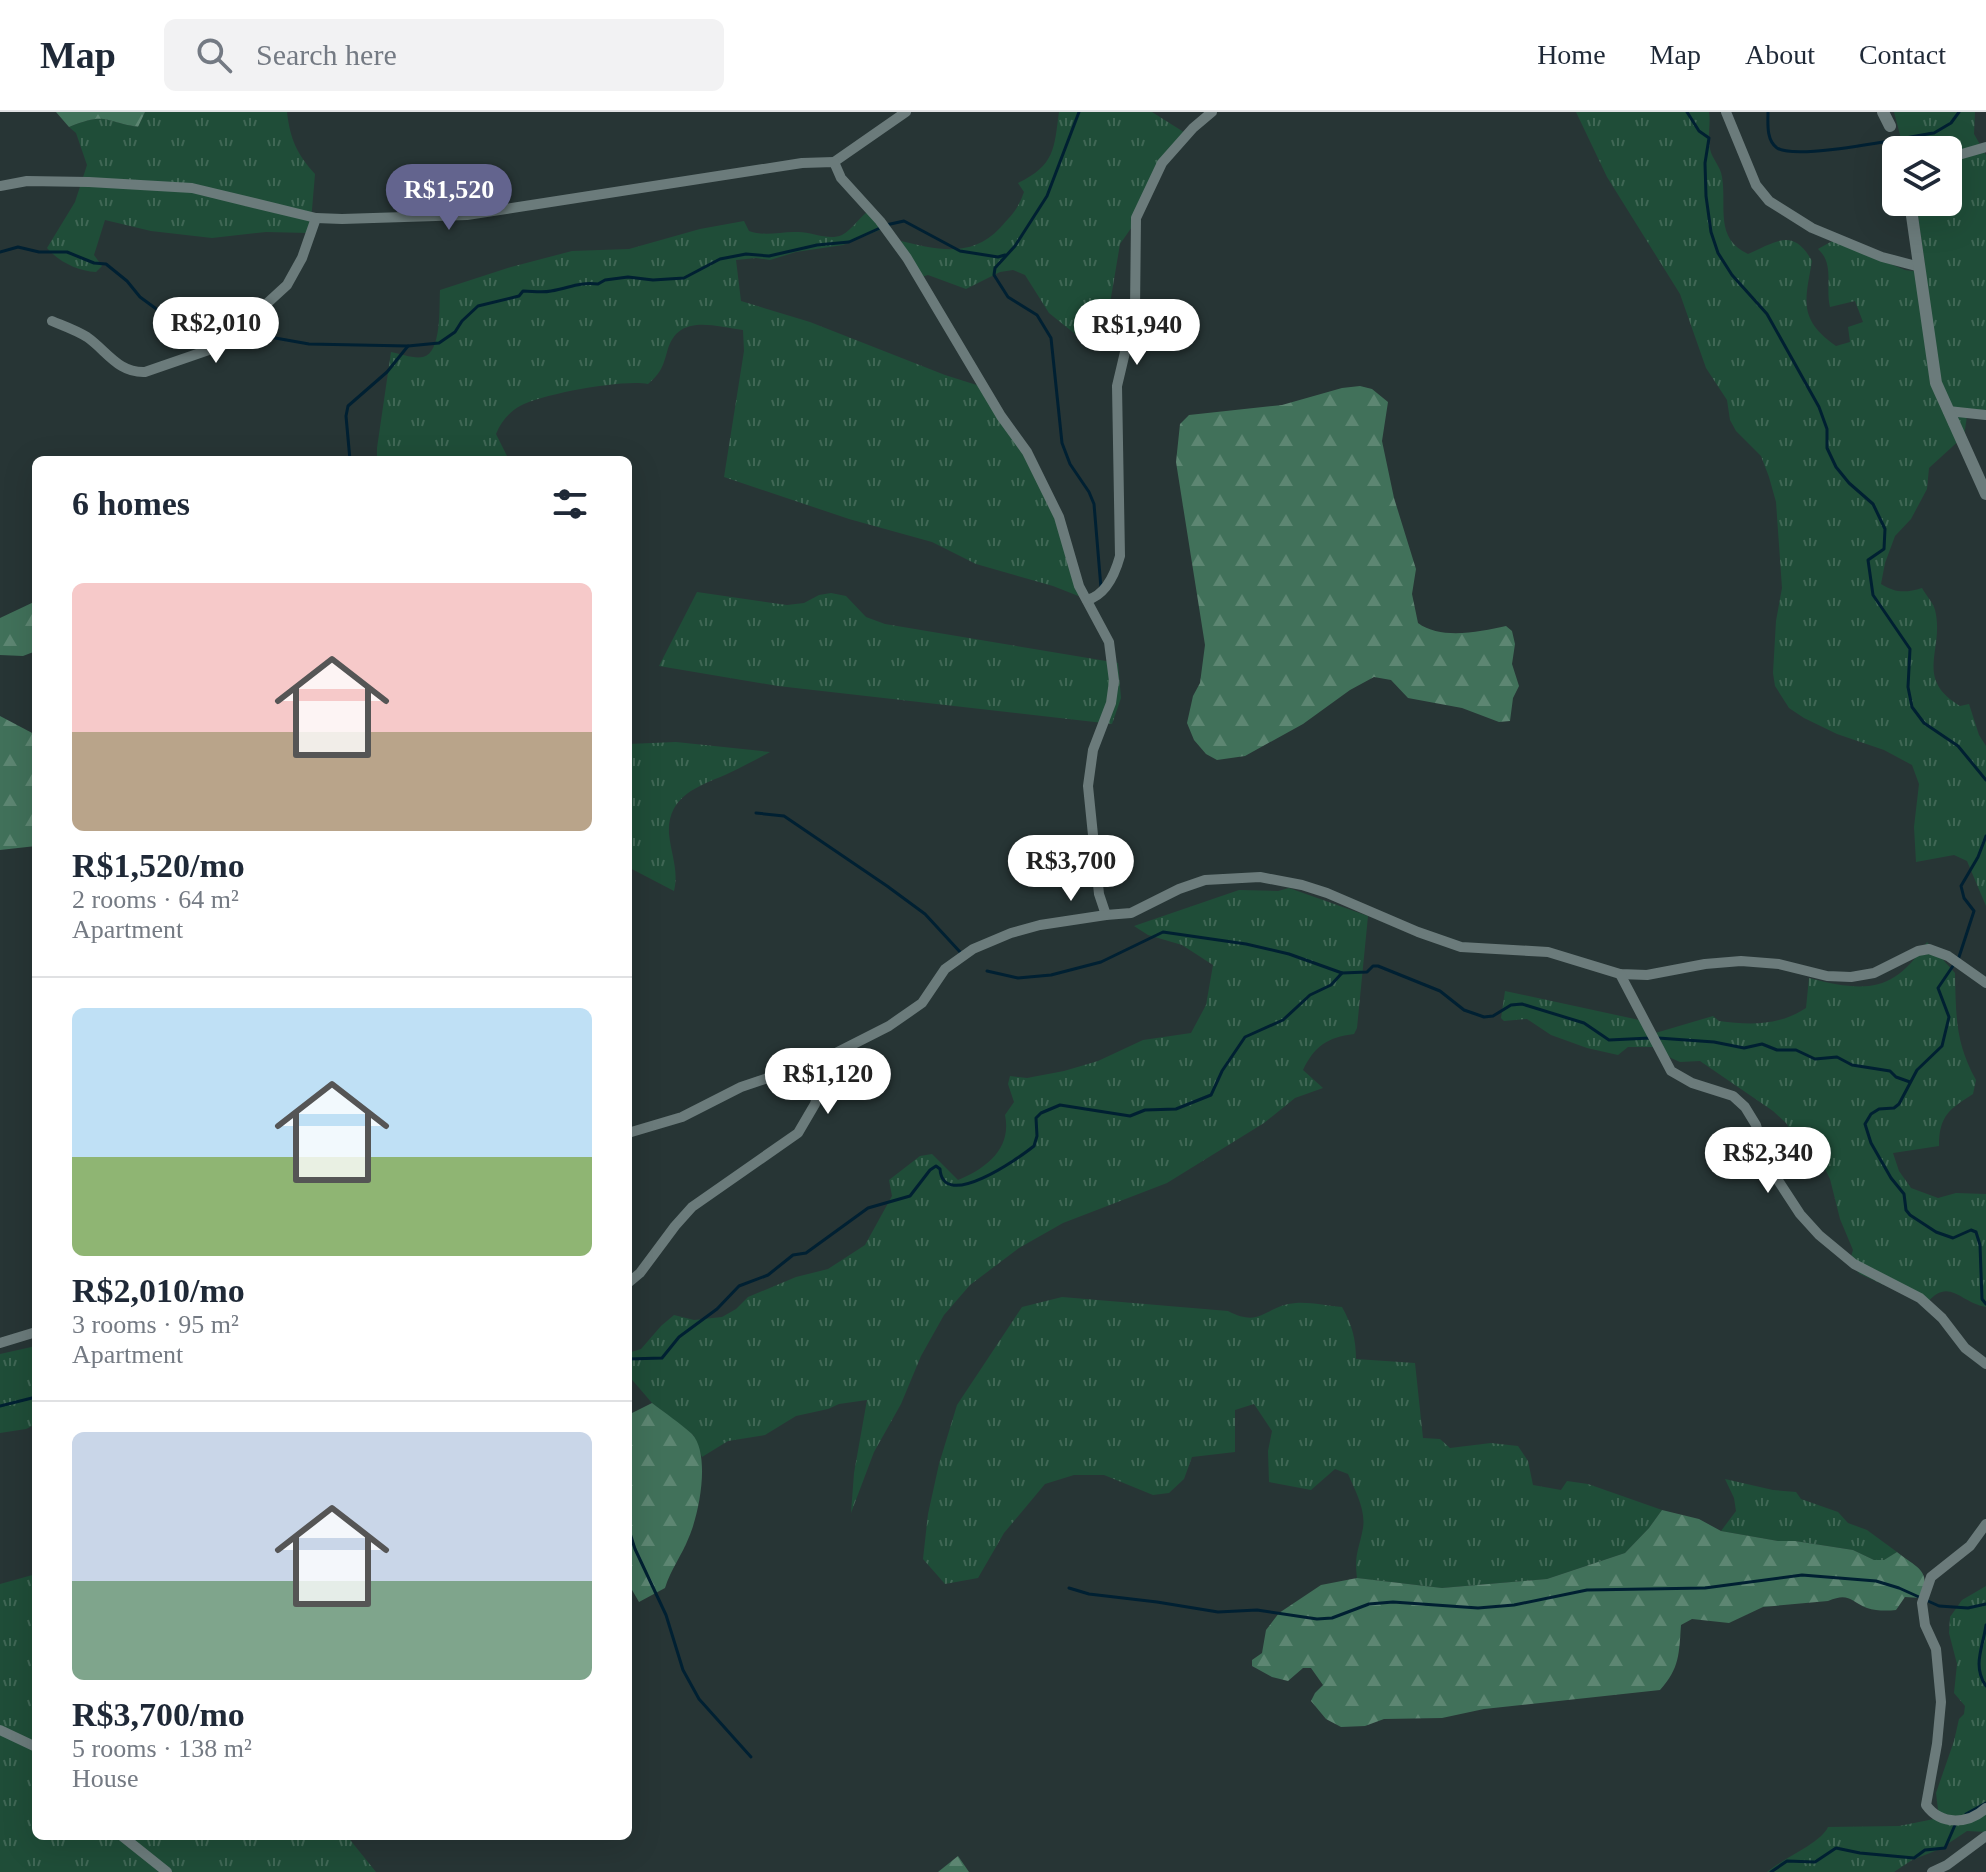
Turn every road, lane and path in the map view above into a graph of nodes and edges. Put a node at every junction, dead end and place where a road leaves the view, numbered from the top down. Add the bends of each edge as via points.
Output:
1 (906, 112) edge
2 (1212, 112) edge
3 (1726, 112) edge
4 (1883, 112) edge
5 (1890, 126) joint
6 (1893, 136) edge
7 (1986, 147) edge
8 (1962, 154) edge
9 (834, 162) junction
10 (0, 186) edge
11 (1912, 216) edge
12 (316, 218) junction
13 (1920, 267) junction
14 (52, 321) dead end
15 (1948, 411) junction
16 (1986, 415) edge
17 (1986, 494) edge
18 (1087, 600) junction
19 (1106, 915) junction
20 (1620, 974) junction
21 (1986, 983) edge
22 (824, 1059) junction
23 (632, 1132) edge
24 (632, 1280) edge
25 (32, 1333) edge
26 (0, 1343) edge
27 (1986, 1364) edge
28 (1986, 1524) edge
29 (0, 1730) edge
30 (32, 1745) edge
31 (1986, 1808) edge
32 (1986, 1836) edge
33 (127, 1840) edge
34 (167, 1872) edge
35 (1932, 1872) edge

1 - 9 street
2 - 18 street via 1162,163 1136,218 1135,310 1117,386 1120,556 1101,593
3 - 13 street via 1756,185 1769,201 1812,228
4 - 5 street
5 - 6 street
7 - 8 street
9 - 12 street via 467,215
9 - 18 street via 907,258 1027,452 1059,517
10 - 12 street via 27,181 192,188
11 - 13 street
12 - 14 street via 287,285 226,344 135,372 118,365 76,330
13 - 15 street via 1934,370
15 - 16 street
15 - 17 street
18 - 19 street via 1114,664 1111,703 1093,750 1088,786 1099,894
19 - 20 street via 1131,913 1205,880 1260,877 1327,893 1461,947 1548,952
19 - 22 street via 1040,925 963,954 908,1014
20 - 21 street via 1741,961 1851,977 1937,950
20 - 27 street via 1671,1071 1745,1107 1766,1162 1819,1235 1854,1264 1920,1298
22 - 23 street
22 - 24 street via 815,1104 798,1133 692,1207
25 - 26 street
28 - 31 street via 1970,1546 1931,1577 1922,1603 1936,1649 1941,1702 1926,1805 1932,1813 1958,1821 1974,1819
29 - 30 street
32 - 35 street
33 - 34 street

